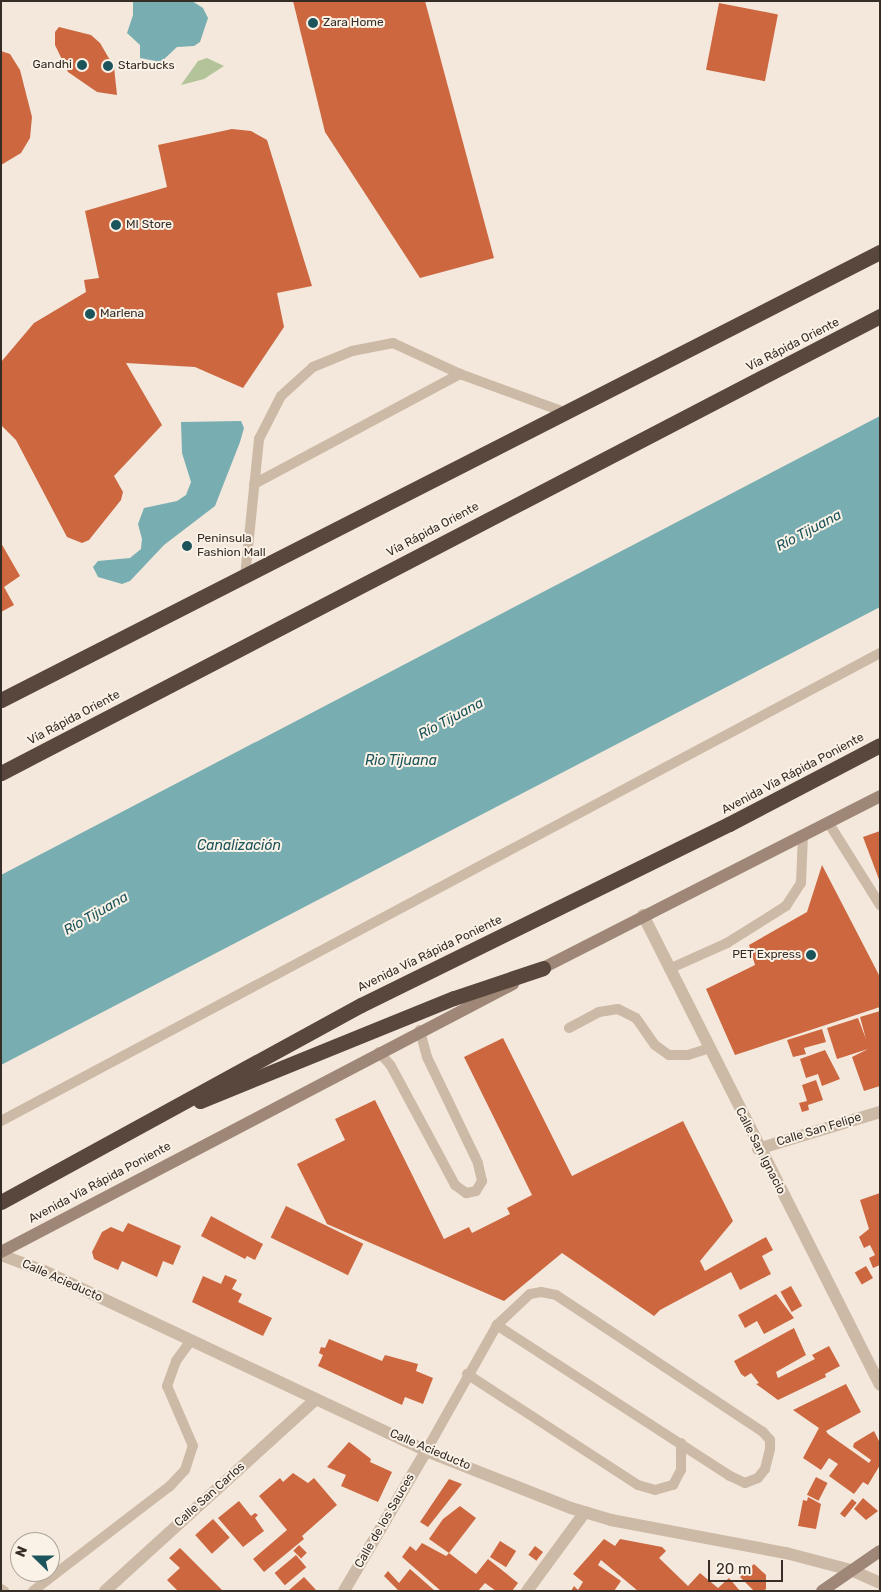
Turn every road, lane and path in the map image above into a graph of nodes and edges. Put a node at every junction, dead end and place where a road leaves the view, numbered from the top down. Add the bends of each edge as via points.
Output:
1 (880, 252) edge
2 (880, 316) edge
3 (460, 374) junction
4 (567, 413) junction
5 (254, 484) junction
6 (245, 577) junction
7 (880, 653) edge
8 (1, 700) edge
9 (880, 745) edge
10 (1, 773) edge
11 (880, 796) edge
12 (828, 822) junction
13 (803, 835) junction
14 (880, 905) edge
15 (643, 915) junction
16 (543, 968) junction
17 (669, 969) junction
18 (569, 1028) dead end
19 (420, 1030) junction
20 (709, 1048) junction
21 (379, 1052) junction
22 (880, 1112) edge
23 (154, 1118) junction
24 (1, 1121) edge
25 (758, 1149) junction
26 (1, 1202) edge
27 (1, 1254) edge
28 (497, 1325) junction
29 (191, 1340) junction
30 (467, 1374) junction
31 (880, 1385) edge
32 (316, 1399) junction
33 (682, 1443) junction
34 (426, 1450) junction
35 (585, 1512) junction
36 (880, 1550) edge
37 (851, 1570) junction
38 (880, 1583) edge
39 (33, 1591) edge
40 (105, 1591) edge
41 (344, 1591) edge
42 (528, 1591) edge
43 (822, 1591) edge

1 - 4 highway
2 - 10 highway, Vía Rápida Oriente
3 - 4 lane
3 - 5 lane
3 - 5 lane via 393,343 352,351 313,367 281,396 259,440
4 - 6 highway
5 - 6 lane
6 - 8 highway
7 - 24 lane
9 - 23 highway, Avenida Vía Rápida Poniente via 729,824 361,1004
11 - 12 main road, Avenida Vía Rápida Poniente
12 - 13 main road, Avenida Vía Rápida Poniente
12 - 14 lane
13 - 15 main road, Avenida Vía Rápida Poniente
13 - 17 lane via 801,884 786,906 727,943
15 - 16 main road, Avenida Vía Rápida Poniente
15 - 17 street, Calle San Ignacio
16 - 19 main road, Avenida Vía Rápida Poniente
16 - 23 highway via 454,998 340,1047
17 - 20 street, Calle San Ignacio
18 - 20 lane via 599,1012 618,1009 636,1018 655,1045 669,1056 688,1055
19 - 21 main road, Avenida Vía Rápida Poniente
19 - 21 lane via 427,1057 478,1163 482,1180 476,1191 460,1190 450,1178 391,1066
20 - 25 street, Calle San Ignacio
21 - 27 main road, Avenida Vía Rápida Poniente
22 - 25 street, Calle San Felipe
23 - 26 highway, Avenida Vía Rápida Poniente
25 - 31 street, Calle San Ignacio
27 - 29 street, Calle Acieducto
28 - 30 lane
28 - 33 lane
28 - 33 lane via 530,1294 556,1295 763,1432 770,1440 770,1449 758,1478 745,1482 730,1476
29 - 32 street, Calle Acieducto
29 - 39 lane via 176,1361 167,1386 191,1439 191,1458 185,1470 170,1486
30 - 33 lane via 638,1486 655,1490 673,1485 681,1470
30 - 34 lane
32 - 34 street, Calle Acieducto
32 - 40 street, Calle San Carlos
34 - 35 street, Calle Acieducto
34 - 41 street, Calle de los Sauces
35 - 37 street, Calle Acieducto via 611,1520 730,1541
35 - 42 street
36 - 37 main road
37 - 38 street, Calle Acieducto
37 - 43 main road

